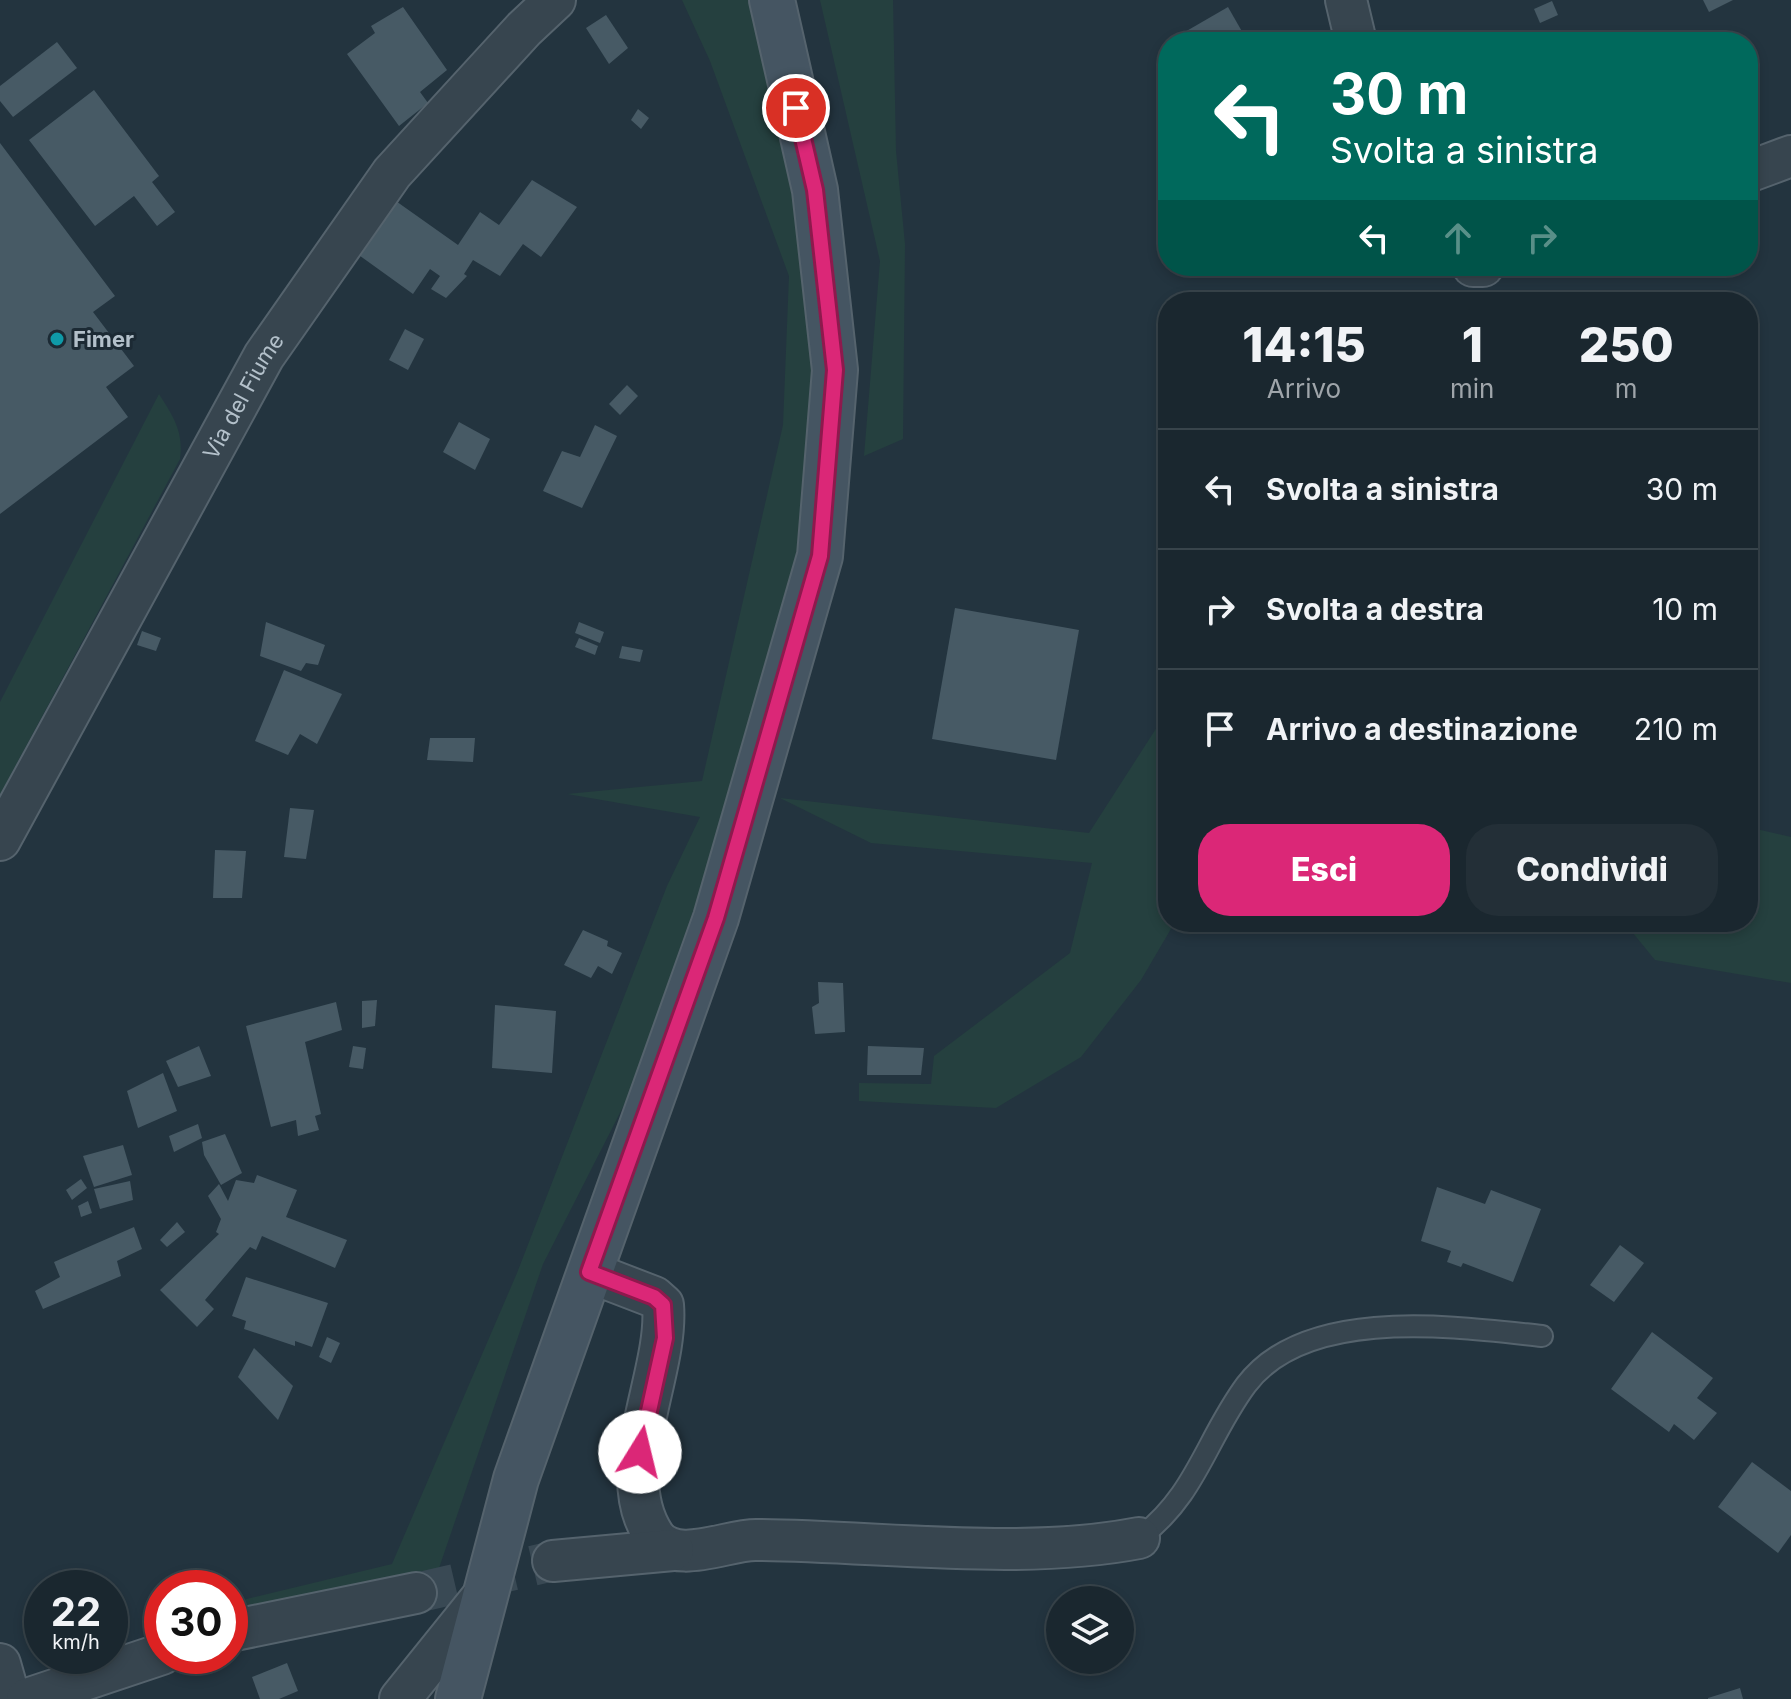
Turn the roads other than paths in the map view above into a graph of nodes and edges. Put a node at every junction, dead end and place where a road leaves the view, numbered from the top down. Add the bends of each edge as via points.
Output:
1 (555, 0) edge
2 (772, 0) edge
3 (1346, 0) edge
4 (1354, 32) edge
5 (1791, 156) edge
6 (1758, 168) edge
7 (0, 840) edge
8 (589, 1272) junction
9 (1542, 1336) dead end
10 (1139, 1538) joint
11 (673, 1550) junction
12 (553, 1561) tunnel mouth
13 (487, 1591) junction
14 (416, 1593) tunnel mouth
15 (248, 1627) edge
16 (144, 1660) edge
17 (0, 1664) edge
18 (10, 1699) edge
19 (27, 1699) edge
20 (400, 1699) edge
21 (458, 1699) edge

1 - 7 street, Via del Fiume via 392,173 264,356
2 - 8 main road via 815,190 835,370 820,556 716,918
3 - 4 street
5 - 6 street
8 - 11 street via 663,1305 665,1338 647,1404 638,1483 655,1537
8 - 13 main road via 516,1479
9 - 10 lane via 1375,1326 1328,1335 1282,1354 1247,1383 1193,1481 1166,1518
10 - 11 street via 1100,1546 998,1547 739,1539
11 - 12 street
13 - 20 street
13 - 21 main road
14 - 15 street
16 - 19 street
17 - 18 street

